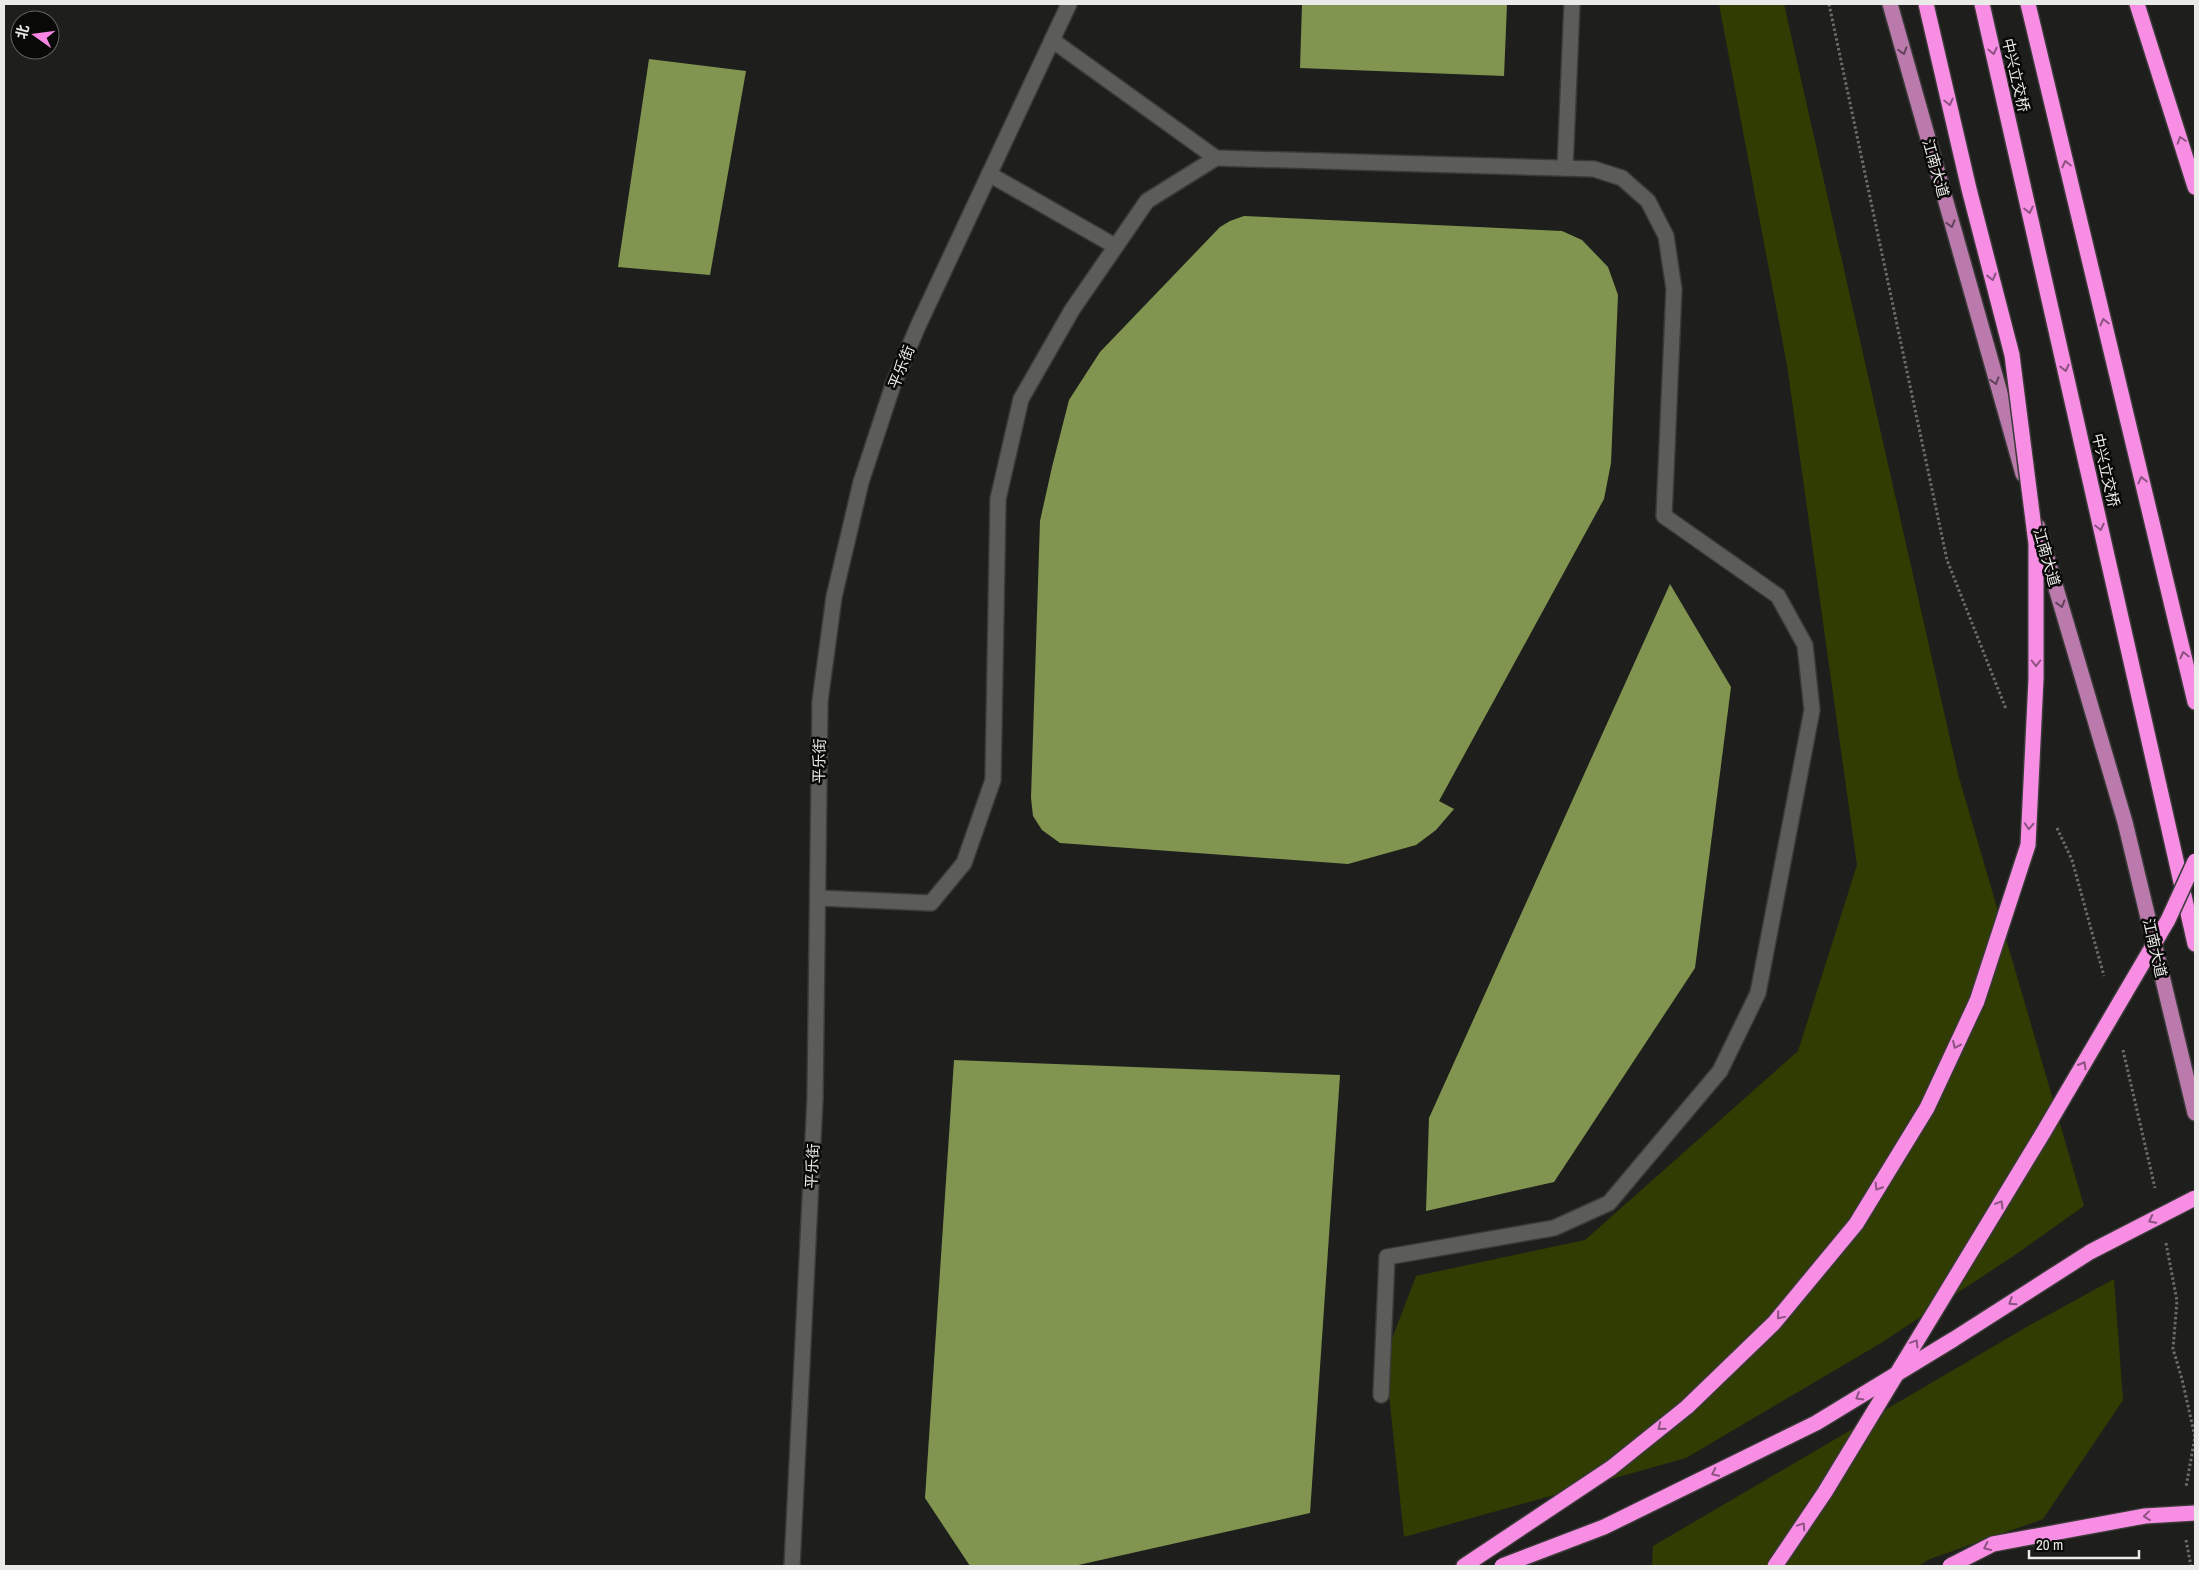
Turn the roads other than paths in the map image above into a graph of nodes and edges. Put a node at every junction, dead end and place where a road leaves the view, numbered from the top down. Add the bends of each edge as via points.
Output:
1 (1069, 4) edge
2 (1572, 4) edge
3 (1890, 4) edge
4 (1926, 4) edge
5 (1982, 4) edge
6 (2028, 4) edge
7 (2137, 4) edge
8 (1052, 40) junction
9 (1216, 158) junction
10 (1565, 168) junction
11 (989, 174) junction
12 (2195, 186) edge
13 (1115, 246) junction
14 (2195, 702) edge
15 (2195, 861) edge
16 (818, 898) junction
17 (2195, 944) edge
18 (2195, 1113) edge
19 (2195, 1198) edge
20 (1381, 1395) dead end
21 (2195, 1513) edge
22 (792, 1566) edge
23 (1464, 1566) edge
24 (1502, 1566) edge
25 (1775, 1566) edge
26 (1950, 1566) edge

1 - 8 street, 平乐街
2 - 10 street
3 -> 18 main road, 江南大道 via 1991,367 2125,822
4 -> 23 highway, bridge via 2012,355 2036,544 2036,679 2028,845 1977,1001 1927,1108 1856,1224 1774,1323 1686,1407 1611,1468
5 -> 17 highway, 中兴立交桥
14 -> 6 highway, 中兴立交桥
12 -> 7 highway
8 - 9 street
8 - 11 street, 平乐街
9 - 10 street
9 - 13 street via 1147,201
10 - 20 street via 1594,169 1622,178 1648,201 1666,236 1674,289 1664,516 1778,596 1805,645 1812,710 1758,993 1720,1070 1609,1203 1554,1228 1387,1257
11 - 13 street
11 - 16 street, 平乐街 via 900,368 861,482 834,597 820,701
13 - 16 street via 1072,310 1021,399 998,499 994,780 964,863 931,903
25 -> 15 highway, bridge via 1825,1492 2044,1133 2168,920
16 - 22 street, 平乐街 via 815,1099
19 -> 24 highway, bridge via 2090,1252 1816,1423 1604,1527
21 -> 26 highway, bridge via 2145,1516 1993,1544

